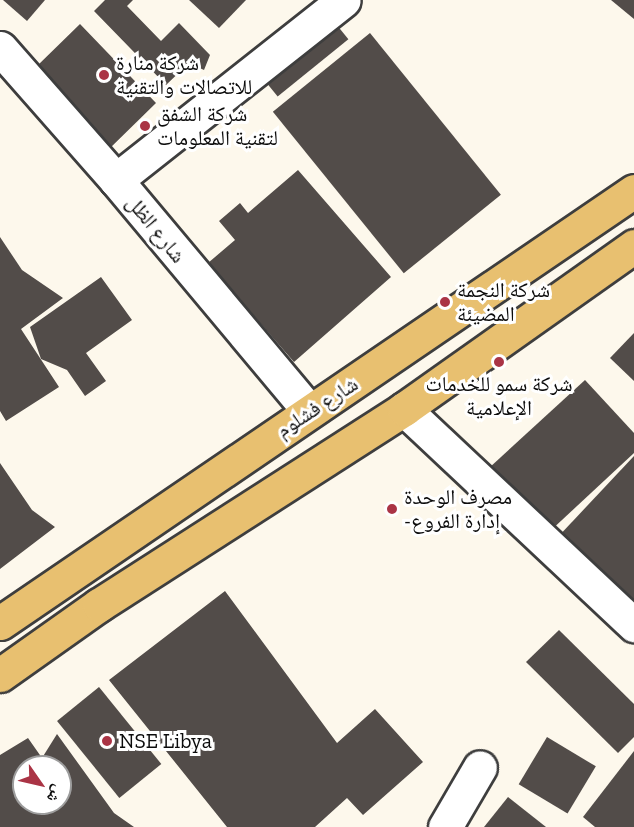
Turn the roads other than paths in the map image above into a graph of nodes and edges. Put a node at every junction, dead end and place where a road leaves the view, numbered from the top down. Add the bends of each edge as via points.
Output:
1 (344, 0) edge
2 (0, 48) edge
3 (116, 180) junction
4 (634, 191) edge
5 (634, 246) edge
6 (404, 409) junction
7 (309, 411) junction
8 (0, 623) edge
9 (634, 625) edge
10 (0, 675) edge
11 (480, 767) dead end
12 (446, 827) edge

1 - 3 street
2 - 3 street, شارع الظل
3 - 7 street, شارع الظل
4 - 7 main road, شارع فشلوم
5 - 6 main road
6 - 9 street
6 - 10 main road via 99,605
7 - 8 main road, شارع فشلوم
11 - 12 street

